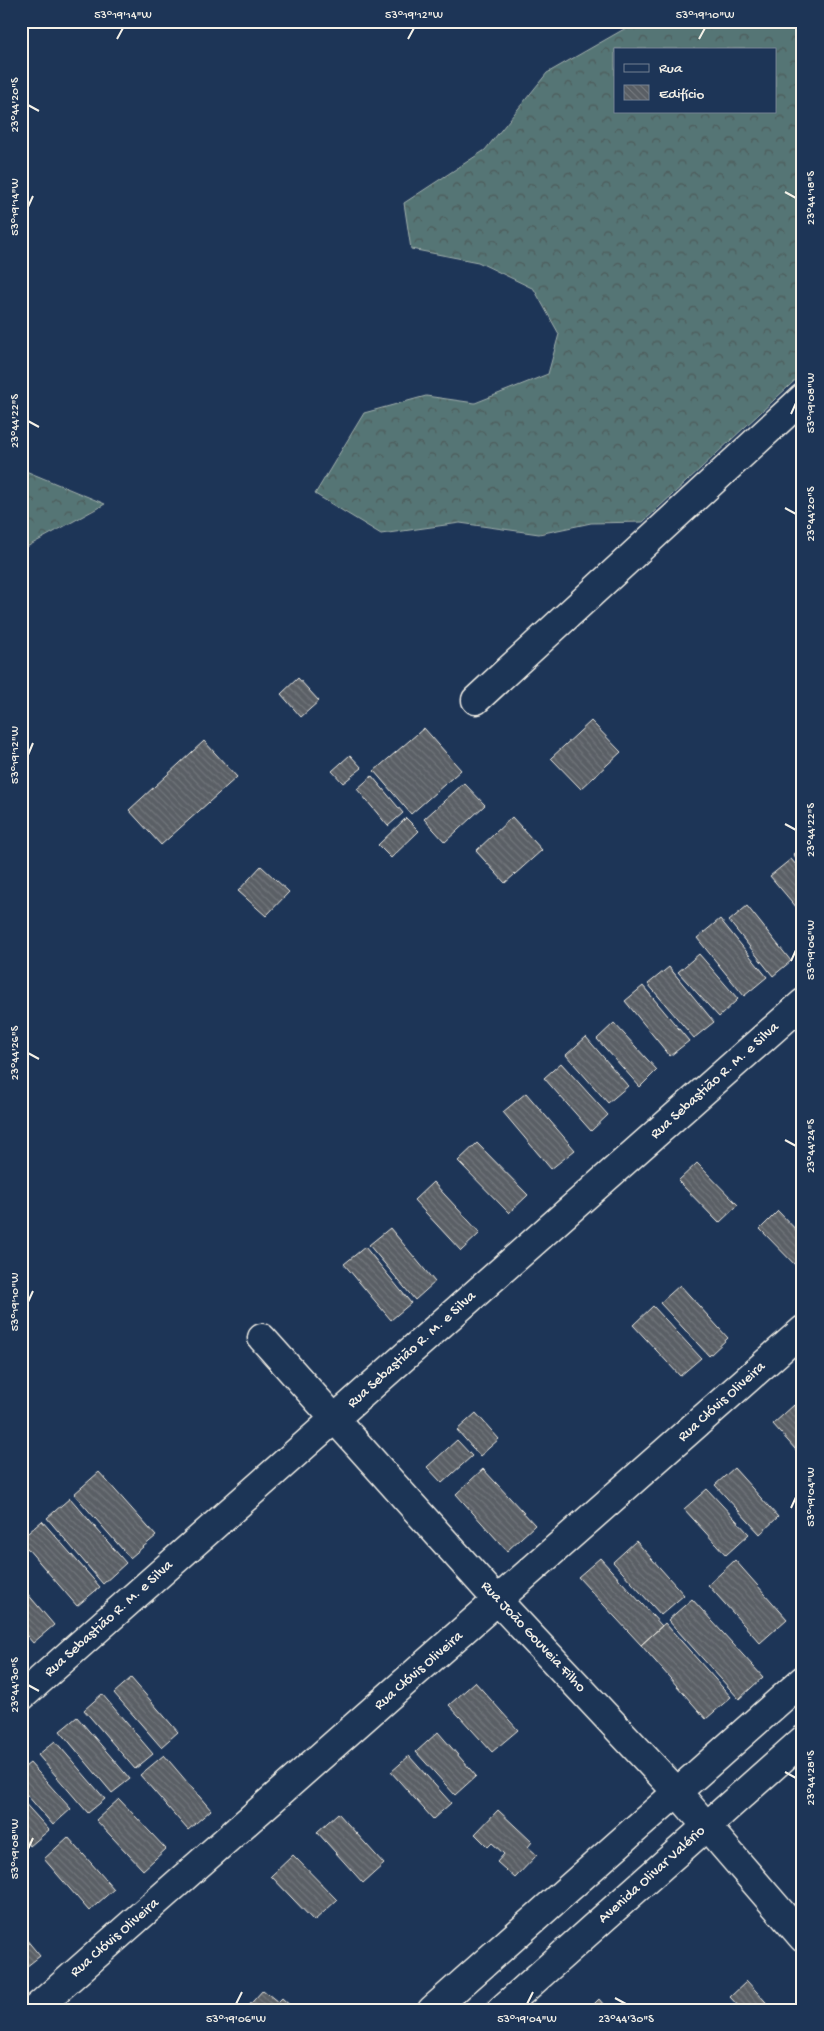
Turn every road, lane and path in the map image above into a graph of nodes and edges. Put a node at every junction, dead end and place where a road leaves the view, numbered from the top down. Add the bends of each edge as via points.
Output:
1 (803, 398) edge
2 (476, 700) dead end
3 (803, 1003) edge
4 (803, 1330) edge
5 (262, 1338) dead end
6 (335, 1418) junction
7 (498, 1601) junction
8 (803, 1680) edge
9 (21, 1697) edge
10 (803, 1740) edge
11 (678, 1792) junction
12 (706, 1826) junction
13 (803, 1938) edge
14 (34, 2010) edge
15 (432, 2010) edge
16 (501, 2010) edge

1 - 2 street
3 - 6 street, Rua Sebastião R. M. e Silva
4 - 7 street, Rua Clóvis Oliveira
5 - 6 street, Rua João Gouveia Filho
6 - 7 street, Rua João Gouveia Filho
6 - 9 street, Rua Sebastião R. M. e Silva
7 - 11 street, Rua João Gouveia Filho
7 - 14 street, Rua Clóvis Oliveira
8 - 11 street
10 - 12 street, Avenida Olivar Valério
11 - 12 street, Rua João Gouveia Filho
11 - 15 street
12 - 13 street, Rua João Gouveia Filho
12 - 16 street, Avenida Olivar Valério

